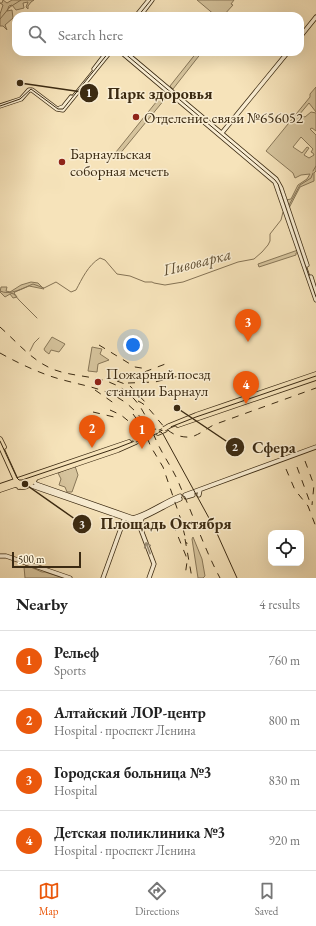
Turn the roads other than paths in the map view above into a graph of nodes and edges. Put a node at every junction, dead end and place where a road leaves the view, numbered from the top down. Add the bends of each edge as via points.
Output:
1 (149, 0) edge
2 (152, 0) edge
3 (139, 12) edge
4 (143, 12) edge
5 (316, 18) edge
6 (304, 32) edge
7 (104, 56) edge
8 (106, 56) edge
9 (126, 56) edge
10 (130, 56) edge
11 (285, 56) edge
12 (0, 105) edge
13 (61, 108) junction
14 (221, 134) junction
15 (286, 208) junction
16 (316, 293) edge
17 (316, 300) edge
18 (316, 374) edge
19 (316, 378) edge
20 (266, 393) junction
21 (0, 439) edge
22 (136, 441) junction
23 (0, 445) edge
24 (316, 448) edge
25 (33, 481) junction
26 (17, 483) junction
27 (0, 486) edge
28 (0, 490) edge
29 (185, 496) dead end
30 (180, 498) dead end
31 (126, 517) junction
32 (140, 517) junction
33 (0, 556) edge
34 (70, 578) edge
35 (103, 578) edge
36 (149, 578) edge

1 - 3 main road
2 - 4 main road
5 - 6 main road
7 - 13 main road
8 - 13 main road
9 - 14 main road
10 - 14 main road
11 - 14 main road
12 - 13 main road via 21,99 29,89
14 - 15 main road via 276,179
15 - 16 main road
15 - 17 main road
18 - 20 main road
19 - 20 main road
20 - 22 main road, bridge
21 - 26 main road
22 - 25 main road
22 - 25 main road
23 - 26 main road
24 - 29 main road
25 - 26 main road
25 - 26 main road via 22,488
25 - 31 main road
26 - 27 main road
26 - 28 main road
30 - 32 main road
31 - 32 main road via 133,521
31 - 35 main road
36 -> 32 main road via 153,562 140,525
33 - 34 main road

